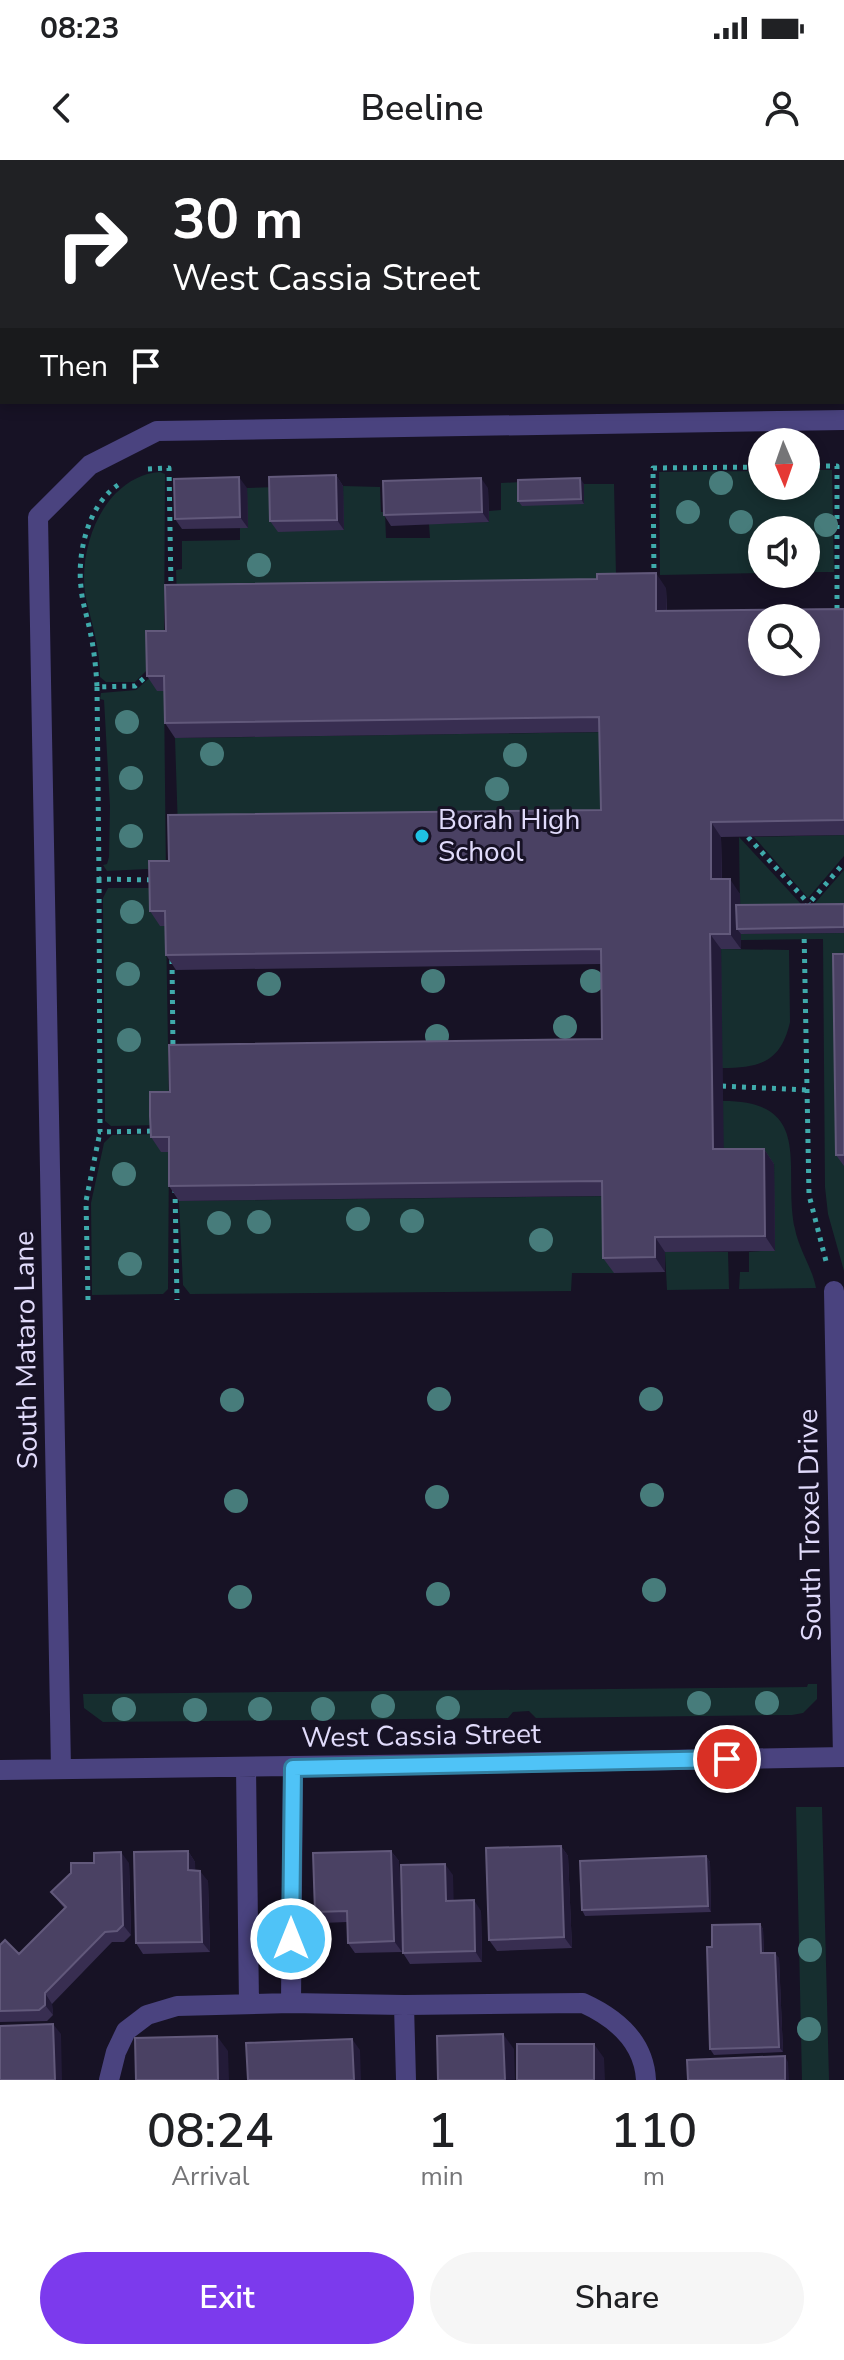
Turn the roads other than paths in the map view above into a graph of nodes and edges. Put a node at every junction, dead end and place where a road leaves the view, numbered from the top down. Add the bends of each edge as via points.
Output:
1 (844, 420) edge
2 (834, 1291) road end
3 (844, 1757) edge
4 (246, 1767) junction
5 (293, 1768) junction
6 (61, 1769) junction
7 (0, 1770) edge
8 (291, 2003) junction
9 (249, 2004) junction
10 (404, 2005) junction
11 (109, 2080) edge
12 (406, 2080) edge
13 (646, 2080) edge

1 - 6 street, South Mataro Lane via 157,431 90,465 38,517
2 - 3 street, South Troxel Drive
3 - 5 street, West Cassia Street
4 - 5 street, West Cassia Street
4 - 6 street, West Cassia Street
4 - 9 street
5 - 8 street
6 - 7 street, West Cassia Street
8 - 9 street
8 - 10 street
9 - 11 street via 177,2006 147,2015 126,2031
10 - 12 street
10 - 13 street via 583,2003 623,2027 637,2047

